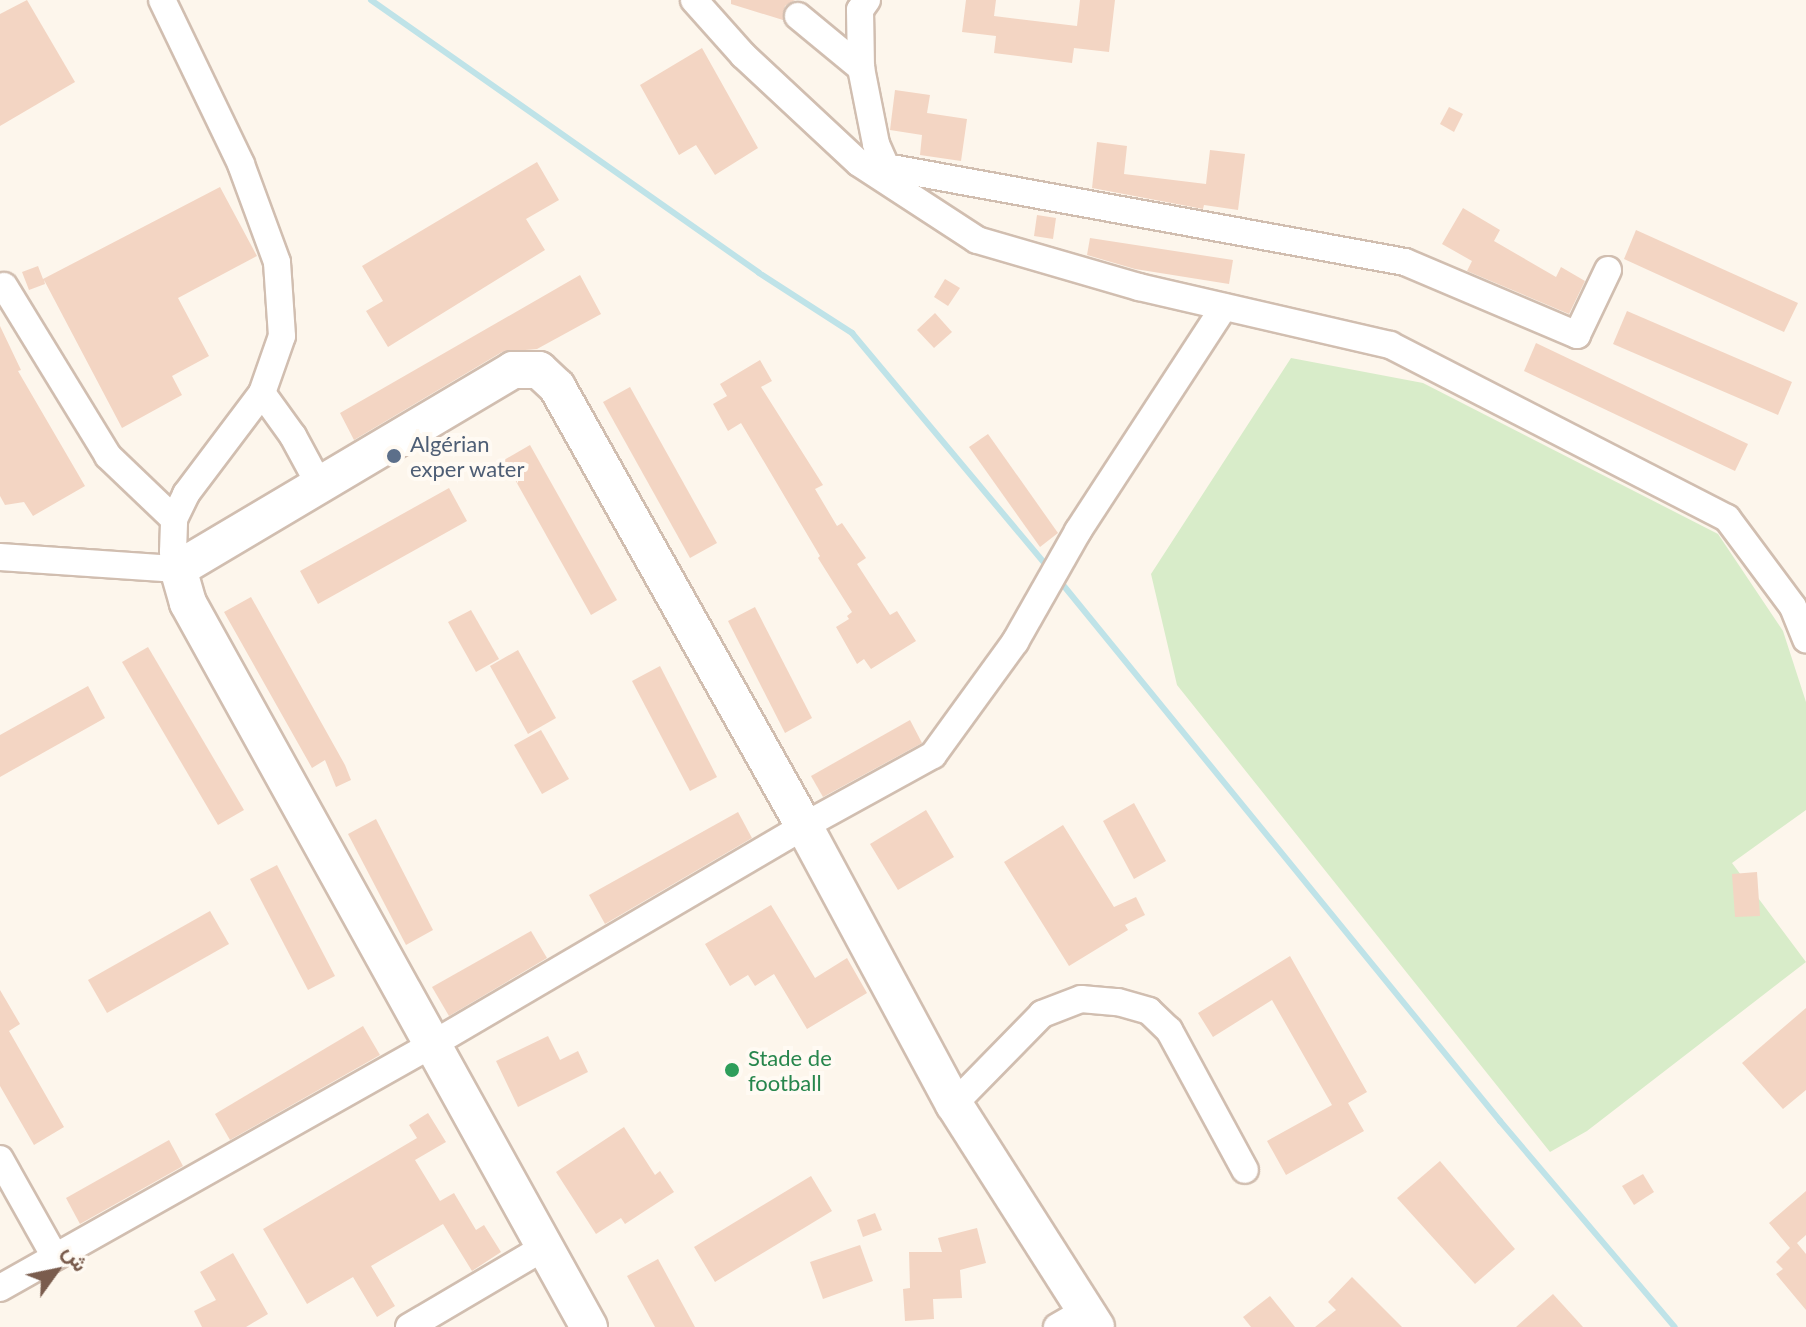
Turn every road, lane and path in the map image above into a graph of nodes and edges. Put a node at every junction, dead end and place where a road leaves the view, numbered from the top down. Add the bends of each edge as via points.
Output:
1 (162, 0) edge
2 (694, 0) edge
3 (858, 3) edge
4 (798, 16) dead end
5 (861, 68) junction
6 (859, 163) junction
7 (886, 166) junction
8 (1608, 270) dead end
9 (4, 286) dead end
10 (1224, 307) junction
11 (262, 393) junction
12 (320, 486) junction
13 (174, 519) junction
14 (0, 557) edge
15 (178, 569) junction
16 (1806, 639) edge
17 (804, 826) junction
18 (433, 1044) junction
19 (954, 1104) junction
20 (0, 1159) edge
21 (1245, 1170) dead end
22 (545, 1247) junction
23 (55, 1257) junction
24 (0, 1288) edge
25 (1080, 1321) edge
26 (409, 1327) edge
27 (589, 1327) edge

1 - 11 street via 241,164 277,262 282,336
2 - 6 street via 743,55
3 - 5 street
4 - 5 street
5 - 7 street via 876,144
6 - 7 street
6 - 10 street via 977,240
7 - 8 street via 1405,262 1577,335
9 - 13 street via 108,456
10 - 16 street via 1390,345 1727,518 1793,607
10 - 17 street via 1078,531 1015,642 933,755
11 - 12 street
11 - 13 street via 186,494
12 - 15 street
12 - 17 street via 513,370 539,370 557,387
13 - 15 street
14 - 15 street
15 - 18 street via 188,603
17 - 18 street
17 - 19 street
18 - 22 street
18 - 23 street
19 - 21 street via 1042,1014 1081,999 1118,1002 1149,1011 1169,1030
19 - 25 street
20 - 23 street
22 - 26 street
22 - 27 street
23 - 24 street

